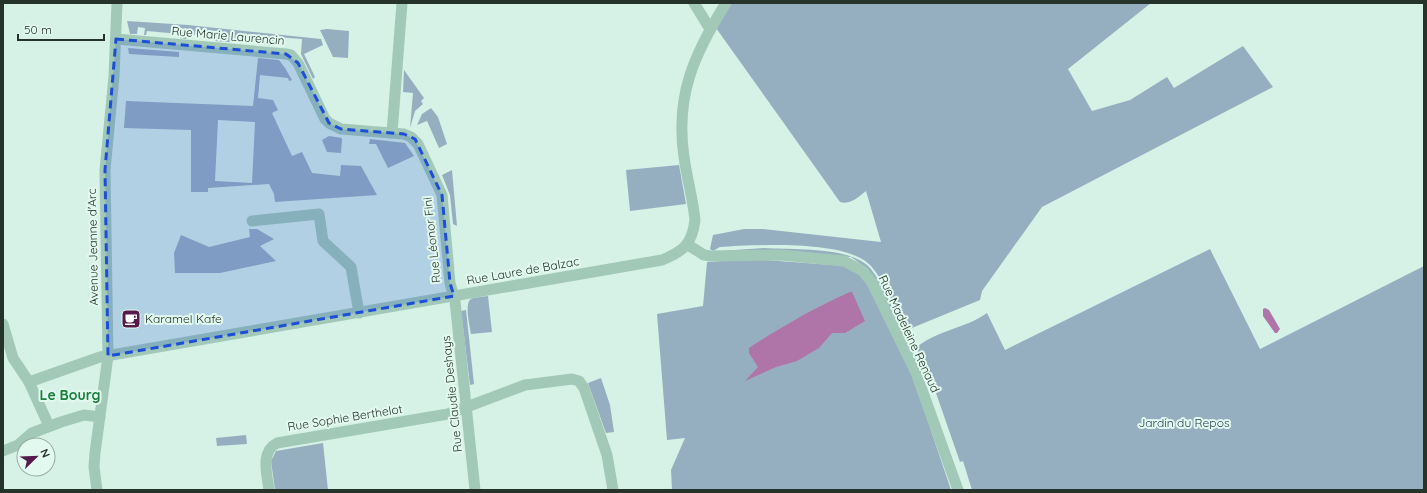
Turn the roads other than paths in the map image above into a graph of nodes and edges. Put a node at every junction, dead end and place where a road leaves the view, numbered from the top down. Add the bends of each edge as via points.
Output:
1 (117, 3) edge
2 (402, 3) edge
3 (694, 3) edge
4 (726, 3) edge
5 (710, 29) junction
6 (116, 39) junction
7 (392, 133) junction
8 (252, 221) dead end
9 (688, 245) junction
10 (454, 296) junction
11 (359, 313) junction
12 (3, 324) edge
13 (6, 349) edge
14 (108, 356) junction
15 (30, 382) junction
16 (468, 408) junction
17 (100, 417) junction
18 (50, 426) junction
19 (3, 451) edge
20 (97, 490) edge
21 (269, 490) edge
22 (475, 490) edge
23 (613, 490) edge
24 (958, 490) edge

1 - 6 street, Avenue Jeanne d'Arc
2 - 7 street
3 - 5 street
4 - 5 street
5 - 9 street via 689,75 682,106 682,141 695,220
6 - 7 street, Rue Marie Laurencin via 291,55 298,63 329,123 341,129
6 - 14 street, Avenue Jeanne d'Arc via 105,170
7 - 10 street, Rue Léonor Fini via 404,134 415,139 442,195 450,283
8 - 11 street via 319,214 323,241 351,267
9 - 10 street, Rue Laure de Balzac via 673,256 662,260
9 - 24 street, Rue Madeleine Renaud via 704,255 781,255 844,261 863,271 873,284 917,376
10 - 11 street, Rue Laure de Balzac
10 - 16 street, Rue Claudie Deshays
11 - 14 street, Rue Laure de Balzac
12 - 13 street
13 - 15 street
14 - 15 street, Rue Laure de Balzac
14 - 17 street, Avenue Jeanne d'Arc
15 - 18 street
16 - 21 street, Rue Sophie Berthelot via 448,414 277,443 269,449 266,459
16 - 22 street, Rue Claudie Deshays
16 - 23 street, Rue Sophie Berthelot via 525,385 577,380 584,388 608,455
17 - 18 street via 84,415
17 - 20 street, Avenue Jeanne d'Arc via 94,467
18 - 19 street via 32,433 18,445

